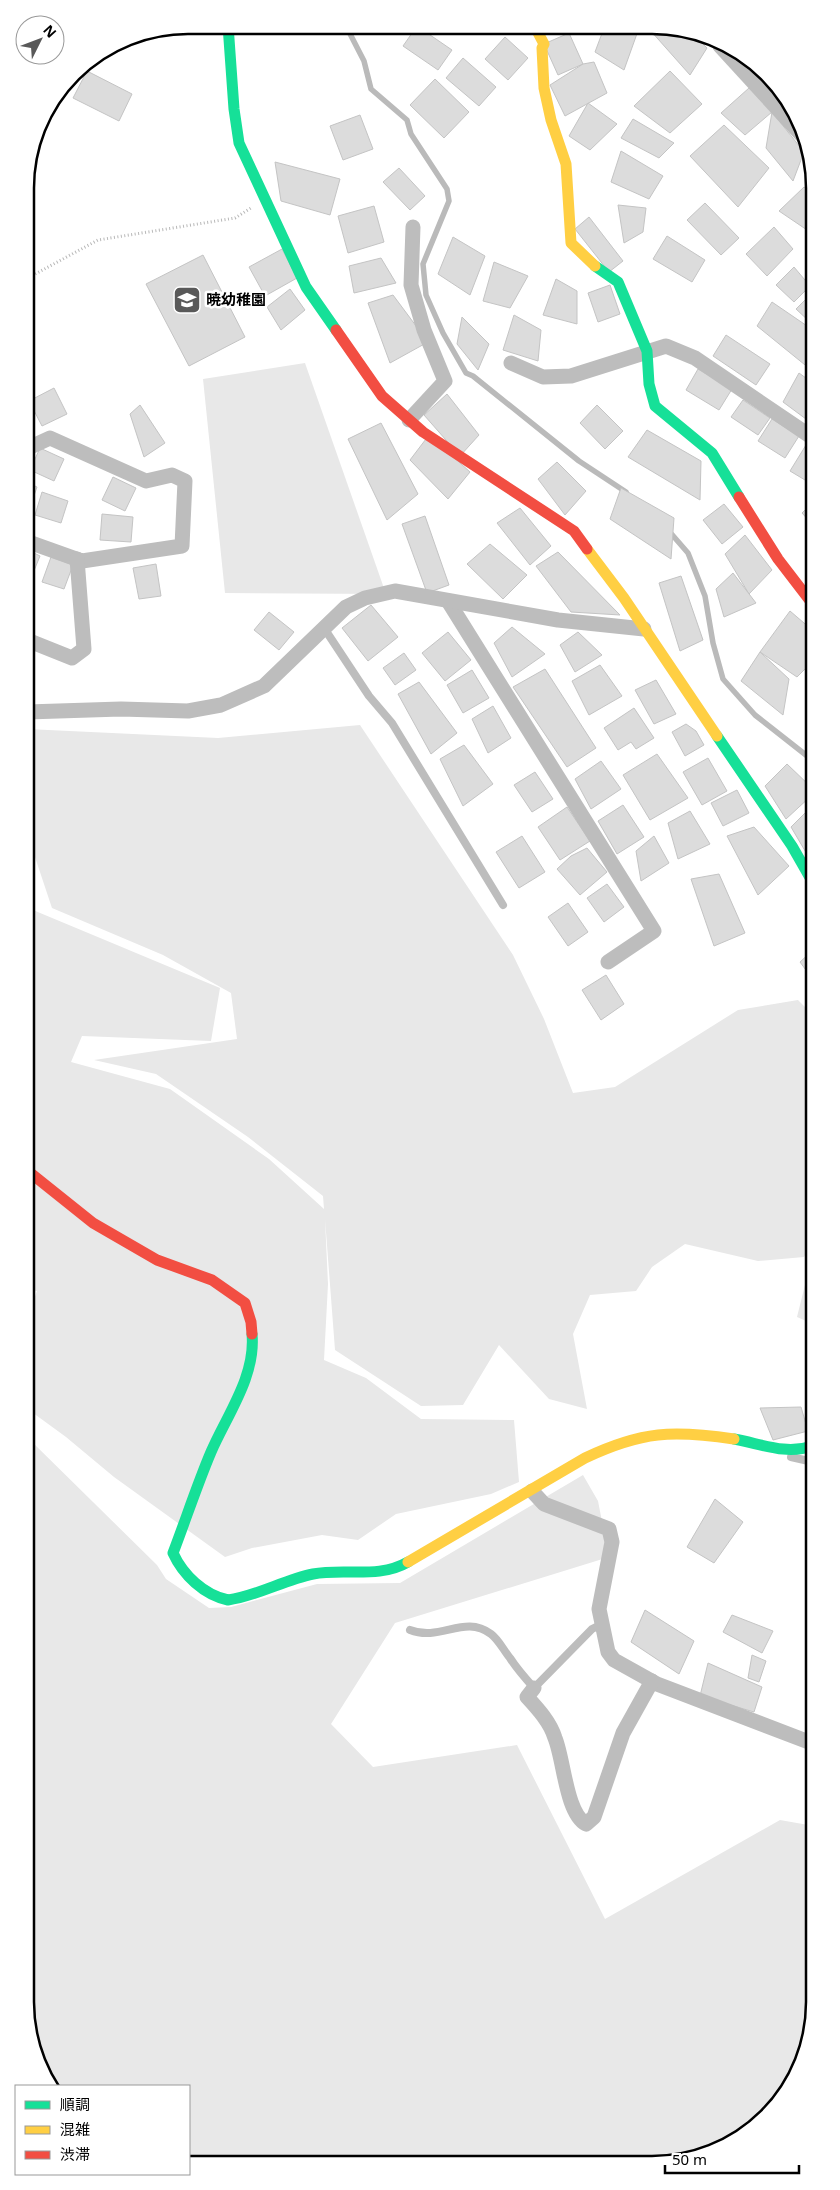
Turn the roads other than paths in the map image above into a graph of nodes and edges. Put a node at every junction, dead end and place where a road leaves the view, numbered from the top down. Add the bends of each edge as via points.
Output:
1 (229, 34) edge
2 (539, 34) edge
3 (727, 54) edge
4 (792, 124) edge
5 (413, 227) dead end
6 (647, 351) junction
7 (511, 364) dead end
8 (409, 420) junction
9 (806, 433) edge
10 (34, 445) edge
11 (34, 543) edge
12 (77, 559) junction
13 (806, 595) edge
14 (448, 601) junction
15 (324, 628) junction
16 (644, 628) junction
17 (34, 643) edge
18 (34, 712) edge
19 (806, 870) edge
20 (503, 905) dead end
21 (608, 962) dead end
22 (34, 1176) edge
23 (806, 1449) edge
24 (784, 1451) junction
25 (806, 1461) edge
26 (532, 1491) junction
27 (602, 1624) junction
28 (410, 1630) dead end
29 (652, 1681) junction
30 (534, 1688) junction
31 (806, 1741) edge

1 - 8 street via 239,143 306,287 382,396
2 - 6 street via 544,44 544,88 566,164 571,243 618,282
3 - 4 street
5 - 8 street via 411,285 444,381
6 - 7 street via 572,376 542,377
6 - 9 street via 666,346 695,358
6 - 13 street via 649,384 655,406 712,453 778,559
8 - 16 street via 574,531
10 - 12 street via 50,438 146,481 172,475 185,481 182,546 82,561
11 - 12 street
12 - 17 street via 84,649 72,658
14 - 15 street via 395,591 365,598 346,607
14 - 16 street via 558,620
14 - 21 street via 654,931
15 - 18 street via 264,686 221,704 188,711
15 - 20 lane via 369,696 392,723
16 - 19 street
22 - 26 street via 93,1223 157,1260 212,1280 245,1303 253,1345 244,1382 211,1452 174,1553 177,1563 203,1589 229,1600 314,1574 390,1569
23 - 24 street
24 - 25 lane via 793,1459
24 - 26 street via 740,1440 676,1433 656,1435 599,1451
26 - 27 street via 544,1504 609,1529 612,1542 599,1609
27 - 29 street via 608,1652 614,1660
27 - 30 lane via 592,1629
28 - 30 lane via 422,1634 470,1626 482,1628 493,1636
29 - 30 street via 623,1733 594,1817 586,1824 571,1806 555,1736 543,1714 526,1697
29 - 31 street

